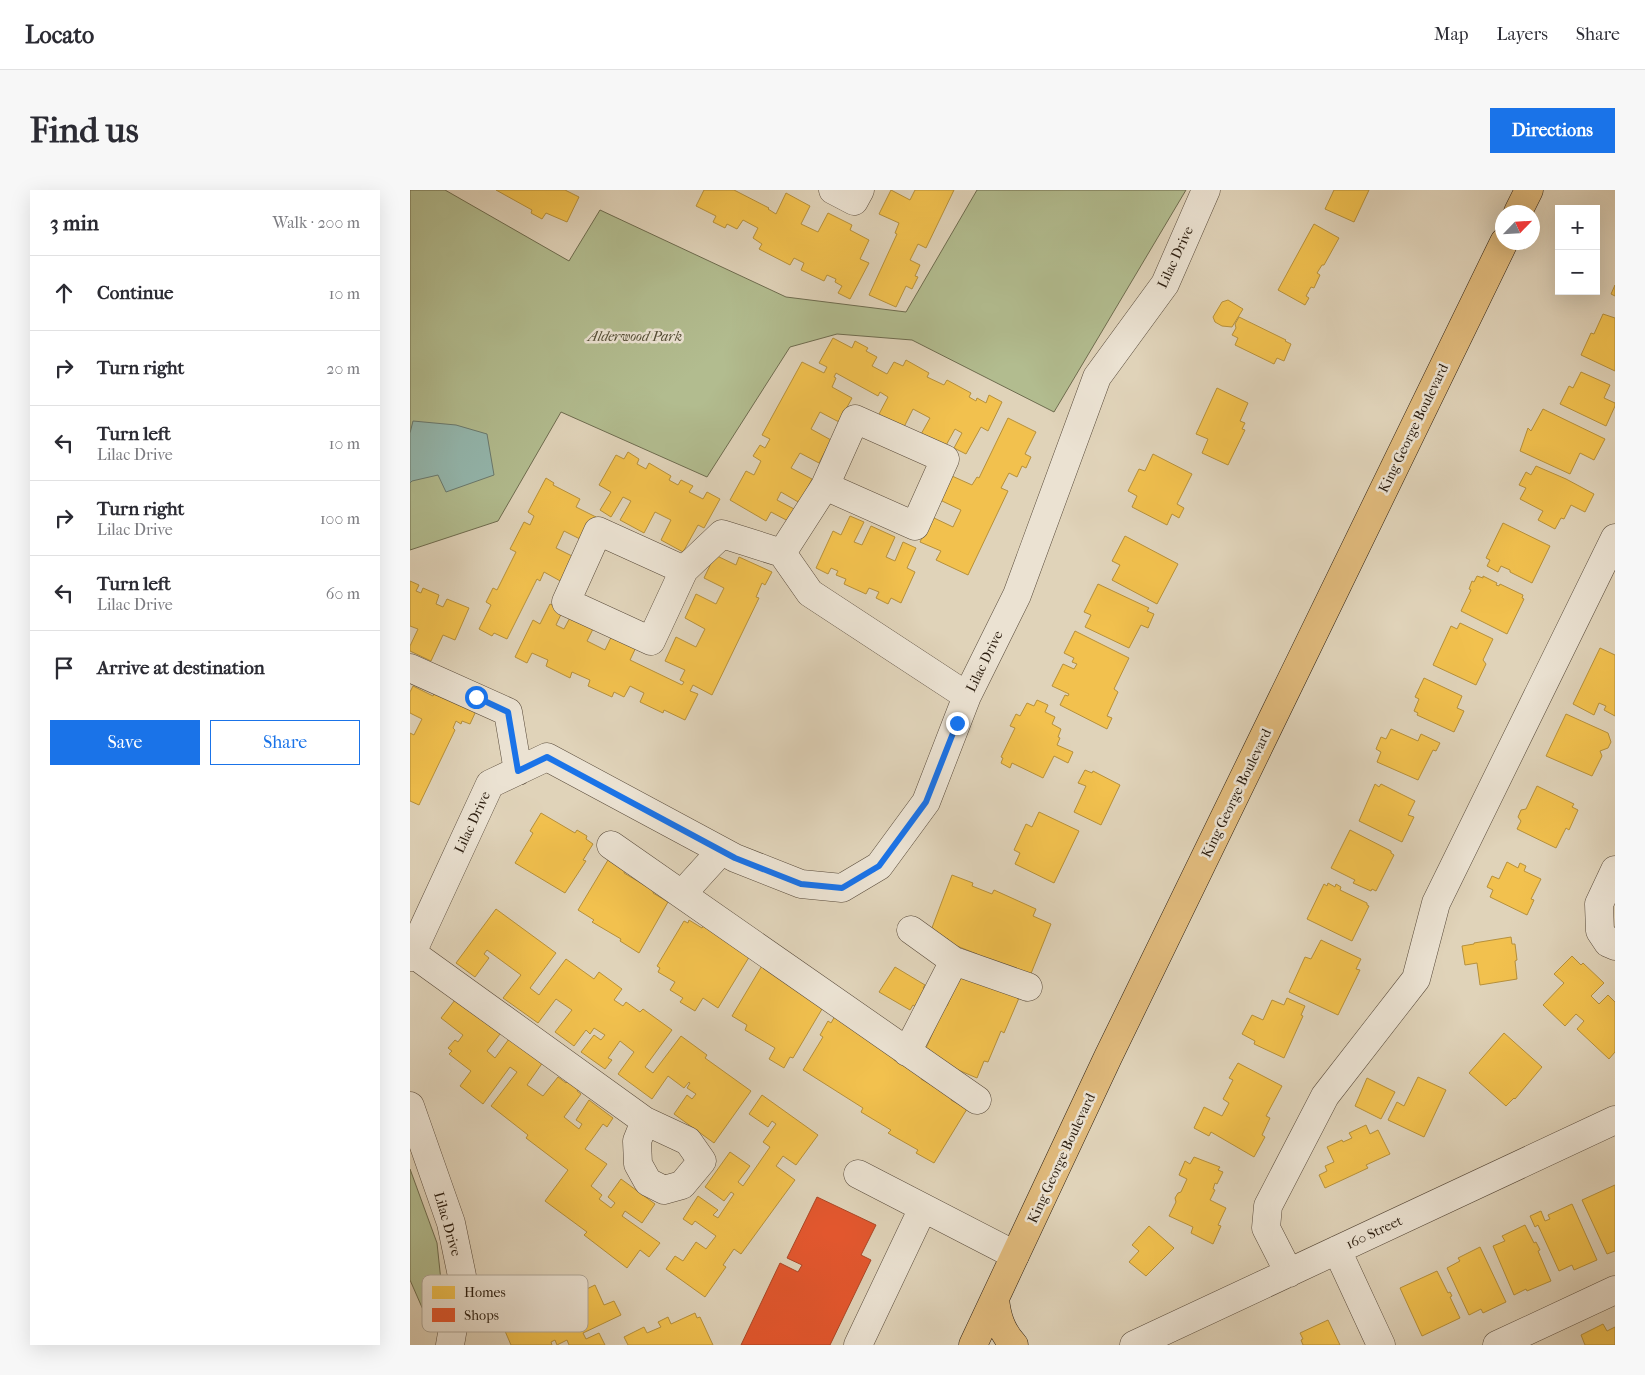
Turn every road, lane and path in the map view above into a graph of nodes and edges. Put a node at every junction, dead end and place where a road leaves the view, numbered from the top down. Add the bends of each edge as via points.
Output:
1 (833, 190) edge
2 (860, 190) edge
3 (1206, 190) edge
4 (1529, 190) edge
5 (1522, 205) edge
6 (1500, 250) edge
7 (825, 486) dead end
8 (1615, 538) edge
9 (782, 553) junction
10 (684, 570) dead end
11 (410, 668) edge
12 (967, 696) junction
13 (518, 771) junction
14 (611, 845) dead end
15 (721, 851) junction
16 (1615, 870) edge
17 (682, 894) junction
18 (911, 930) dead end
19 (1608, 939) edge
20 (411, 955) edge
21 (954, 961) junction
22 (1028, 987) dead end
23 (907, 1052) junction
24 (977, 1100) dead end
25 (410, 1106) edge
26 (1615, 1120) edge
27 (645, 1121) dead end
28 (858, 1174) dead end
29 (923, 1208) junction
30 (1337, 1250) junction
31 (1015, 1255) junction
32 (1289, 1273) junction
33 (462, 1275) edge
34 (1615, 1290) edge
35 (995, 1299) junction
36 (452, 1332) edge
37 (450, 1345) edge
38 (858, 1345) edge
39 (973, 1345) edge
40 (1014, 1345) edge
41 (1134, 1345) edge
42 (1381, 1345) edge
43 (1497, 1345) edge

1 - 2 street via 854,201
3 - 12 street, Lilac Drive via 1165,284 1097,377 1017,595
4 - 5 main road
6 - 31 main road, King George Boulevard
7 - 9 street
8 - 32 street via 1436,903 1416,979 1325,1096 1268,1206 1266,1228
9 - 10 street via 722,534
9 - 12 street via 810,593
11 - 13 street via 508,712
12 - 15 street, Lilac Drive via 926,802 879,866 842,888 801,884
13 - 15 street, Lilac Drive via 547,757
13 - 20 street, Lilac Drive via 490,784
14 - 17 street
15 - 17 street
16 - 19 street via 1600,904
17 - 23 street
18 - 21 street
20 - 27 street
21 - 22 street
21 - 23 street
23 - 24 street
25 - 33 street, Lilac Drive via 451,1224
26 - 30 street, 160 Street
28 - 29 street
29 - 31 street
29 - 38 street
30 - 32 street, 160 Street
30 - 42 street
31 - 35 main road, King George Boulevard
32 - 41 street, 160 Street
34 - 43 street
35 - 39 main road, King George Boulevard
35 - 40 main road via 997,1318
36 - 37 street, Lilac Drive

